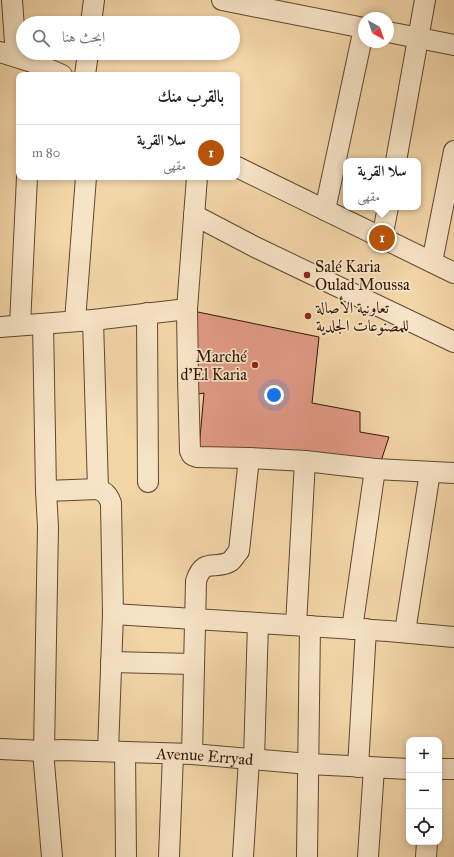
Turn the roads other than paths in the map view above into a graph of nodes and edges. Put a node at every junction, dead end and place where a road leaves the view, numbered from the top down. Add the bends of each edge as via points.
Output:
1 (12, 0) edge
2 (94, 0) edge
3 (222, 0) edge
4 (425, 0) edge
5 (308, 8) edge
6 (92, 16) edge
7 (16, 30) edge
8 (394, 33) edge
9 (419, 38) junction
10 (454, 45) edge
11 (87, 60) edge
12 (20, 61) edge
13 (53, 72) edge
14 (85, 72) edge
15 (454, 151) edge
16 (397, 158) edge
17 (240, 168) edge
18 (27, 180) edge
19 (86, 180) edge
20 (196, 180) edge
21 (325, 210) junction
22 (387, 210) edge
23 (194, 215) junction
24 (382, 238) junction
25 (432, 262) junction
26 (454, 273) edge
27 (187, 309) junction
28 (147, 313) junction
29 (84, 321) junction
30 (43, 324) junction
31 (20, 325) junction
32 (0, 327) edge
33 (454, 342) edge
34 (249, 458) junction
35 (305, 461) junction
36 (375, 469) junction
37 (430, 472) junction
38 (454, 473) edge
39 (148, 482) dead end
40 (98, 489) junction
41 (46, 491) junction
42 (113, 614) junction
43 (195, 619) junction
44 (258, 623) junction
45 (303, 625) junction
46 (359, 629) junction
47 (405, 632) junction
48 (454, 637) edge
49 (111, 662) junction
50 (193, 664) junction
51 (0, 749) edge
52 (44, 751) junction
53 (116, 752) junction
54 (182, 754) junction
55 (252, 759) junction
56 (309, 764) junction
57 (366, 767) junction
58 (406, 769) edge
59 (442, 769) edge
60 (454, 769) edge
61 (427, 845) edge
62 (52, 857) edge
63 (126, 857) edge
64 (169, 857) edge
65 (243, 857) edge
66 (307, 857) edge
67 (368, 857) edge
68 (426, 857) edge

1 - 7 street
2 - 6 street
3 - 5 street
4 - 9 street
5 - 21 street via 364,28
8 - 9 street
9 - 10 street
9 - 16 street
11 - 14 street
12 - 13 street
15 - 25 street
17 - 21 street
18 - 31 street
19 - 29 street
20 - 23 street
21 - 24 street
22 - 24 street
23 - 27 street
23 - 33 street
24 - 25 street
25 - 26 street
27 - 28 street
27 - 34 street via 190,451 197,457
28 - 29 street
28 - 39 street
29 - 30 street
29 - 40 street
30 - 31 street
30 - 41 street
31 - 32 street
34 - 35 street
34 - 43 street via 239,551 227,563 207,566 201,570 196,581
35 - 36 street
35 - 45 street
36 - 37 street
36 - 46 street
37 - 38 street
37 - 47 street
40 - 41 street
40 - 42 street via 109,496 111,503
41 - 52 street via 48,527
42 - 43 street
42 - 49 street
43 - 44 street
43 - 50 street
44 - 45 street
44 - 55 street
45 - 46 street
45 - 56 street
46 - 47 street
46 - 57 street
47 - 48 street
49 - 50 street
49 - 53 street
50 - 54 street
51 - 52 street, Avenue Erryad
52 - 53 street, Avenue Erryad
52 - 62 street
53 - 54 street, Avenue Erryad
53 - 63 street
54 - 55 street, Avenue Erryad
54 - 64 street
55 - 56 street, Avenue Erryad
55 - 65 street
56 - 57 street, Avenue Erryad
56 - 66 street
57 - 58 street, Avenue Erryad
57 - 67 street
59 - 60 street
61 - 68 street

